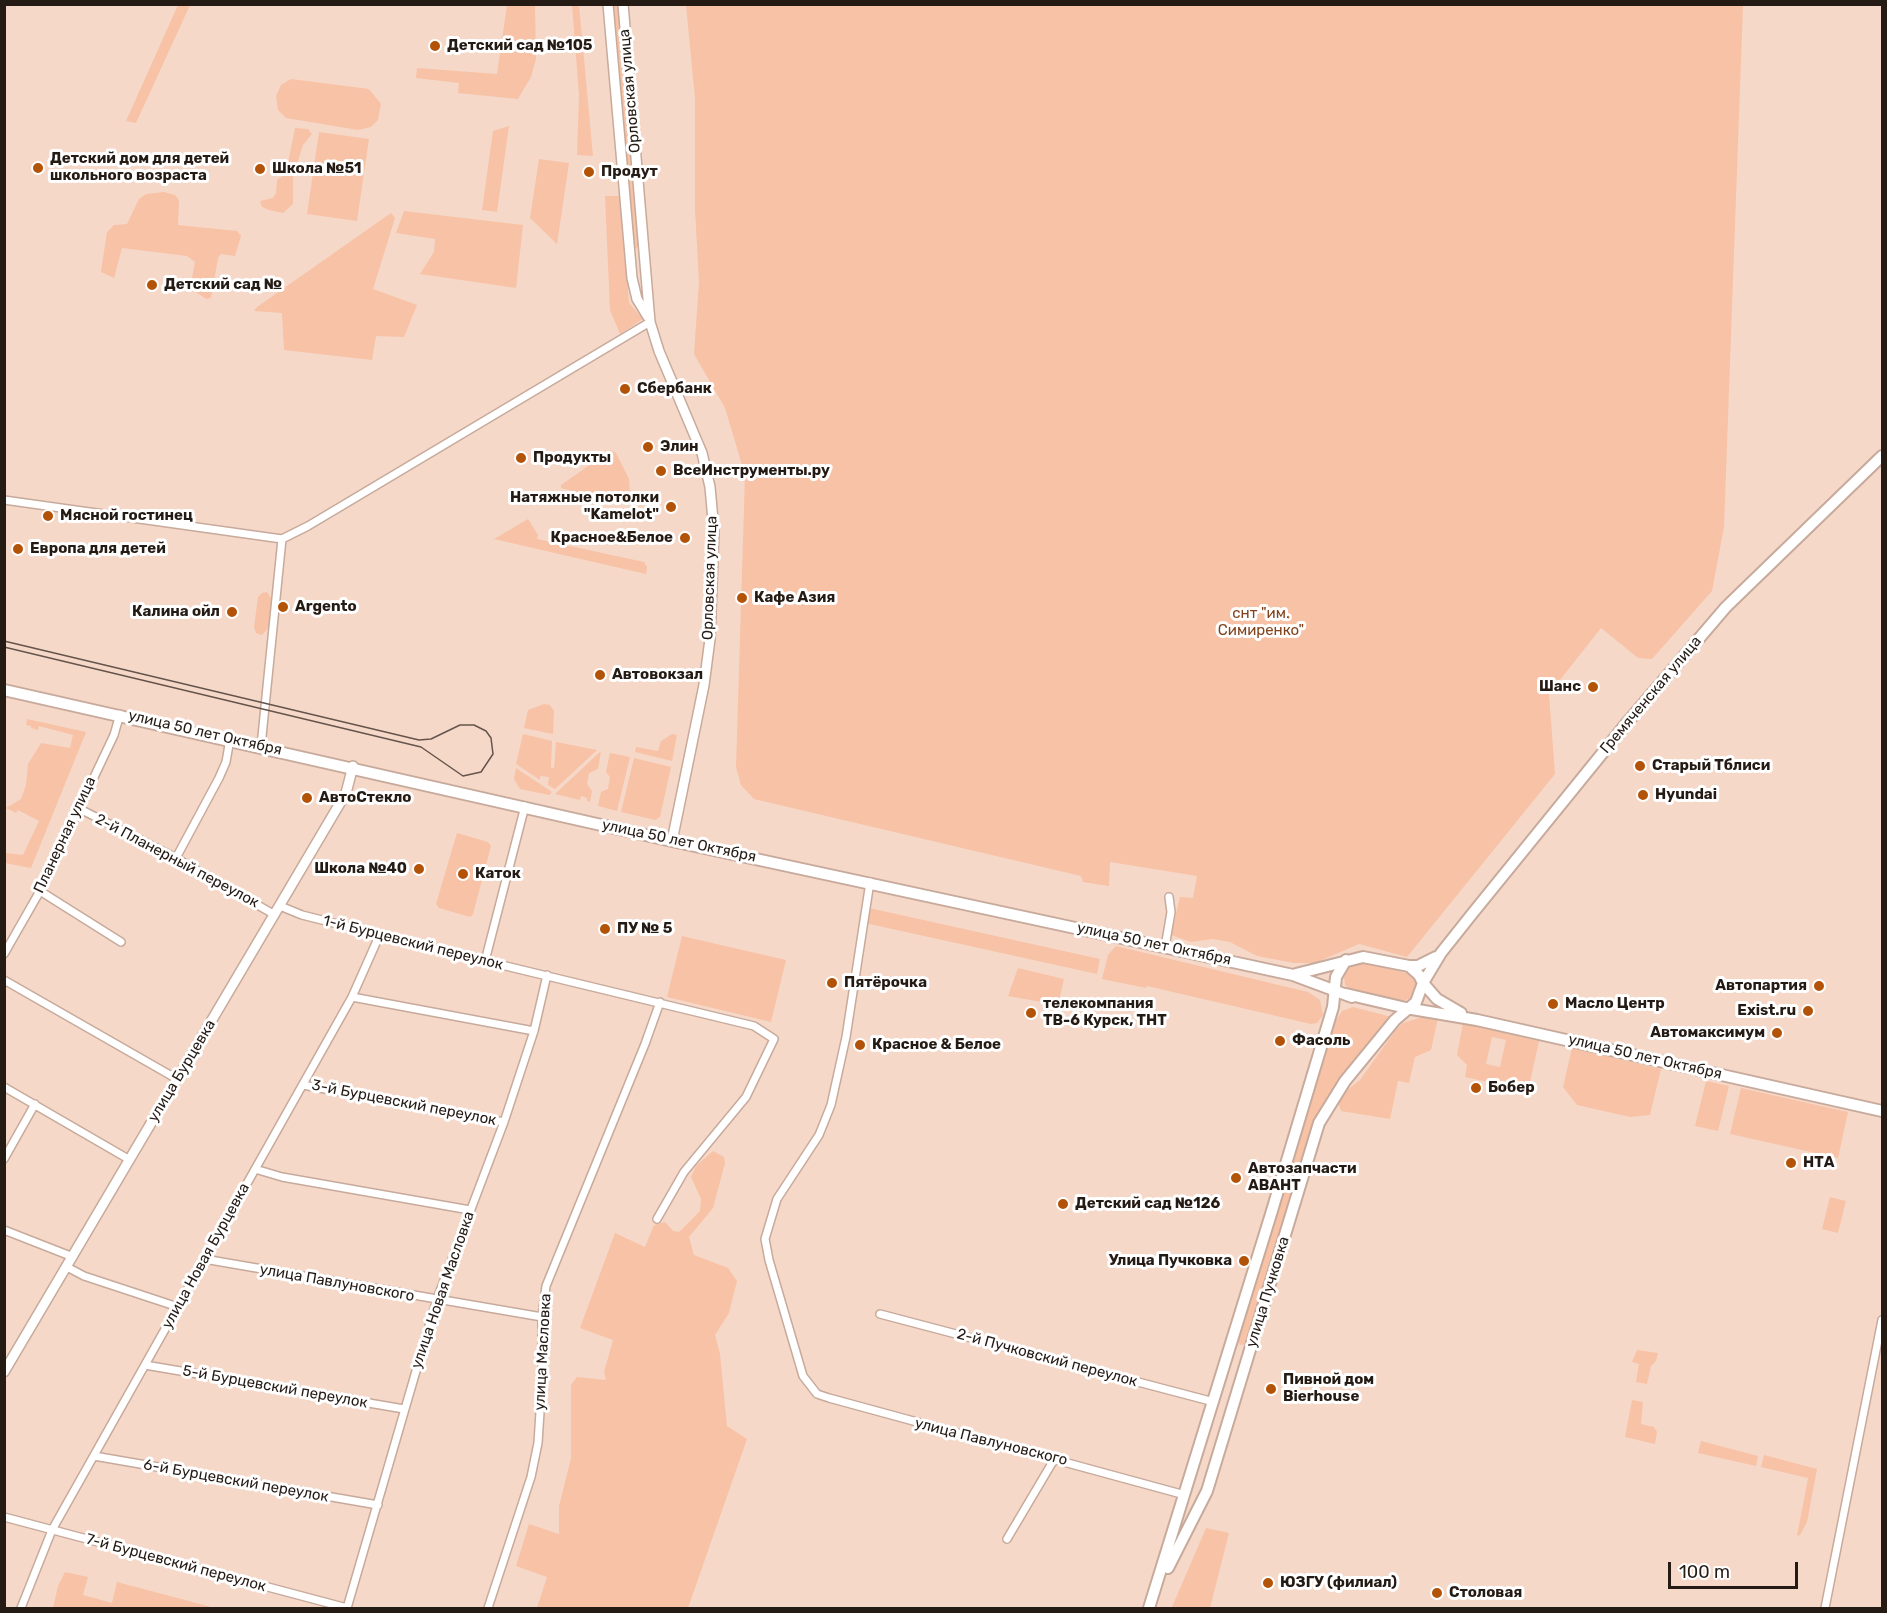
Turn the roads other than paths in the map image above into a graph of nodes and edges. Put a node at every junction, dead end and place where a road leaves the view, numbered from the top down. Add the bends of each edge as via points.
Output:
1 (608, 4) edge
2 (623, 4) edge
3 (650, 322) junction
4 (1882, 456) edge
5 (4, 500) edge
6 (282, 539) junction
7 (4, 690) edge
8 (120, 714) junction
9 (230, 739) junction
10 (261, 746) junction
11 (353, 766) junction
12 (525, 806) junction
13 (78, 808) junction
14 (672, 841) junction
15 (176, 858) junction
16 (870, 882) junction
17 (40, 891) junction
18 (1169, 897) dead end
19 (280, 906) junction
20 (275, 915) junction
21 (380, 934) junction
22 (121, 942) dead end
23 (1165, 947) junction
24 (1441, 953) junction
25 (4, 954) edge
26 (1346, 960) junction
27 (485, 961) junction
28 (1409, 966) junction
29 (547, 975) junction
30 (1293, 975) junction
31 (1336, 977) junction
32 (4, 980) edge
33 (1423, 983) junction
34 (1335, 993) junction
35 (352, 997) junction
36 (1352, 997) junction
37 (660, 1002) junction
38 (1406, 1008) junction
39 (1477, 1020) junction
40 (534, 1031) junction
41 (177, 1080) junction
42 (303, 1085) junction
43 (4, 1087) edge
44 (35, 1104) junction
45 (1882, 1111) edge
46 (504, 1122) junction
47 (4, 1159) edge
48 (130, 1160) junction
49 (255, 1169) junction
50 (470, 1209) junction
51 (657, 1219) dead end
52 (4, 1230) edge
53 (73, 1257) junction
54 (204, 1259) junction
55 (67, 1267) junction
56 (437, 1299) junction
57 (178, 1307) junction
58 (880, 1314) dead end
59 (542, 1317) junction
60 (1882, 1320) edge
61 (1229, 1351) junction
62 (1248, 1356) junction
63 (145, 1365) junction
64 (4, 1372) edge
65 (1214, 1402) junction
66 (404, 1409) junction
67 (94, 1456) junction
68 (1055, 1458) junction
69 (1185, 1500) junction
70 (378, 1505) junction
71 (1198, 1509) junction
72 (4, 1517) edge
73 (52, 1530) junction
74 (1007, 1539) dead end
75 (1155, 1592) junction
76 (21, 1608) edge
77 (347, 1608) edge
78 (488, 1608) edge
79 (1149, 1608) edge
80 (1825, 1608) edge

1 - 3 street, Орловская улица via 632,278 637,299
2 - 3 street, Орловская улица
3 - 6 street
3 - 14 street, Орловская улица via 702,453 714,531 710,639 704,685
4 - 24 main road, Гремяченская улица via 1726,607
5 - 6 street
6 - 10 street
7 - 8 main road, улица 50 лет Октября
8 - 9 main road, улица 50 лет Октября
8 - 13 street, Планерная улица via 114,735
9 - 10 main road, улица 50 лет Октября
9 - 15 street via 219,778
10 - 11 main road, улица 50 лет Октября
11 - 12 main road, улица 50 лет Октября
11 - 19 street, улица Бурцевка via 346,794
12 - 14 main road, улица 50 лет Октября
12 - 27 street
13 - 15 street, 2-й Планерный переулок
13 - 17 street, Планерная улица
14 - 16 main road, улица 50 лет Октября
15 - 20 street, 2-й Планерный переулок
16 - 23 main road, улица 50 лет Октября
16 - 68 street, улица Павлуновского via 845,1044 831,1105 819,1135 777,1199 765,1239 803,1376 817,1394 829,1398 981,1442
17 - 22 street
17 - 25 street, Планерная улица
18 - 23 street via 1171,912
19 - 20 street, улица Бурцевка
19 - 21 street, 1-й Бурцевский переулок
20 - 41 street, улица Бурцевка
21 - 27 street, 1-й Бурцевский переулок
21 - 35 street, улица Новая Бурцевка
23 - 30 main road, улица 50 лет Октября
24 - 28 main road via 1426,963
24 - 33 main road, Гремяченская улица
26 - 28 main road via 1363,957
26 - 30 main road
26 - 31 main road
27 - 29 street, 1-й Бурцевский переулок
28 - 33 main road
29 - 37 street, 1-й Бурцевский переулок
29 - 40 street, улица Новая Масловка
30 - 34 main road, улица 50 лет Октября
31 - 34 main road, улица Пучковка
31 - 36 main road via 1340,989
32 - 41 street
33 - 38 main road, улица Пучковка via 1419,998
33 - 39 main road via 1445,1005
34 - 36 main road, улица 50 лет Октября
34 - 61 main road, улица Пучковка
35 - 40 street
35 - 42 street, улица Новая Бурцевка
36 - 38 main road, улица 50 лет Октября
37 - 51 street, 1-й Бурцевский переулок via 754,1026 774,1039 746,1097 684,1172
37 - 59 street, улица Масловка via 559,1250 546,1286
38 - 39 main road, улица 50 лет Октября
38 - 62 main road, улица Пучковка via 1324,1112
39 - 45 main road, улица 50 лет Октября
40 - 46 street, улица Новая Масловка
41 - 48 street, улица Бурцевка
42 - 46 street, 3-й Бурцевский переулок
42 - 49 street, улица Новая Бурцевка
43 - 44 street
44 - 47 street
44 - 48 street
46 - 50 street, улица Новая Масловка
48 - 53 street, улица Бурцевка
49 - 50 street
49 - 54 street, улица Новая Бурцевка
50 - 56 street, улица Новая Масловка
52 - 53 street
53 - 55 street, улица Бурцевка
54 - 56 street, улица Павлуновского
54 - 57 street, улица Новая Бурцевка
55 - 57 street via 93,1280
55 - 64 street, улица Бурцевка
56 - 59 street, улица Павлуновского
56 - 66 street, улица Новая Масловка
57 - 63 street, улица Новая Бурцевка
58 - 65 street, 2-й Пучковский переулок
59 - 78 street, улица Масловка via 538,1443 531,1477
60 - 80 street
61 - 62 main road
61 - 65 main road, улица Пучковка
62 - 71 main road, улица Пучковка
63 - 66 street, 5-й Бурцевский переулок
63 - 67 street, улица Новая Бурцевка
65 - 69 main road, улица Пучковка
66 - 70 street, улица Новая Масловка
67 - 70 street, 6-й Бурцевский переулок
67 - 73 street, улица Новая Бурцевка
68 - 69 street, улица Павлуновского
68 - 74 street
69 - 71 street, улица Павлуновского
69 - 75 main road, улица Пучковка
70 - 77 street, улица Новая Масловка
71 - 75 main road, улица Пучковка
72 - 73 street, 7-й Бурцевский переулок
73 - 76 street, улица Новая Бурцевка
73 - 77 street, 7-й Бурцевский переулок
75 - 79 main road, улица Пучковка

